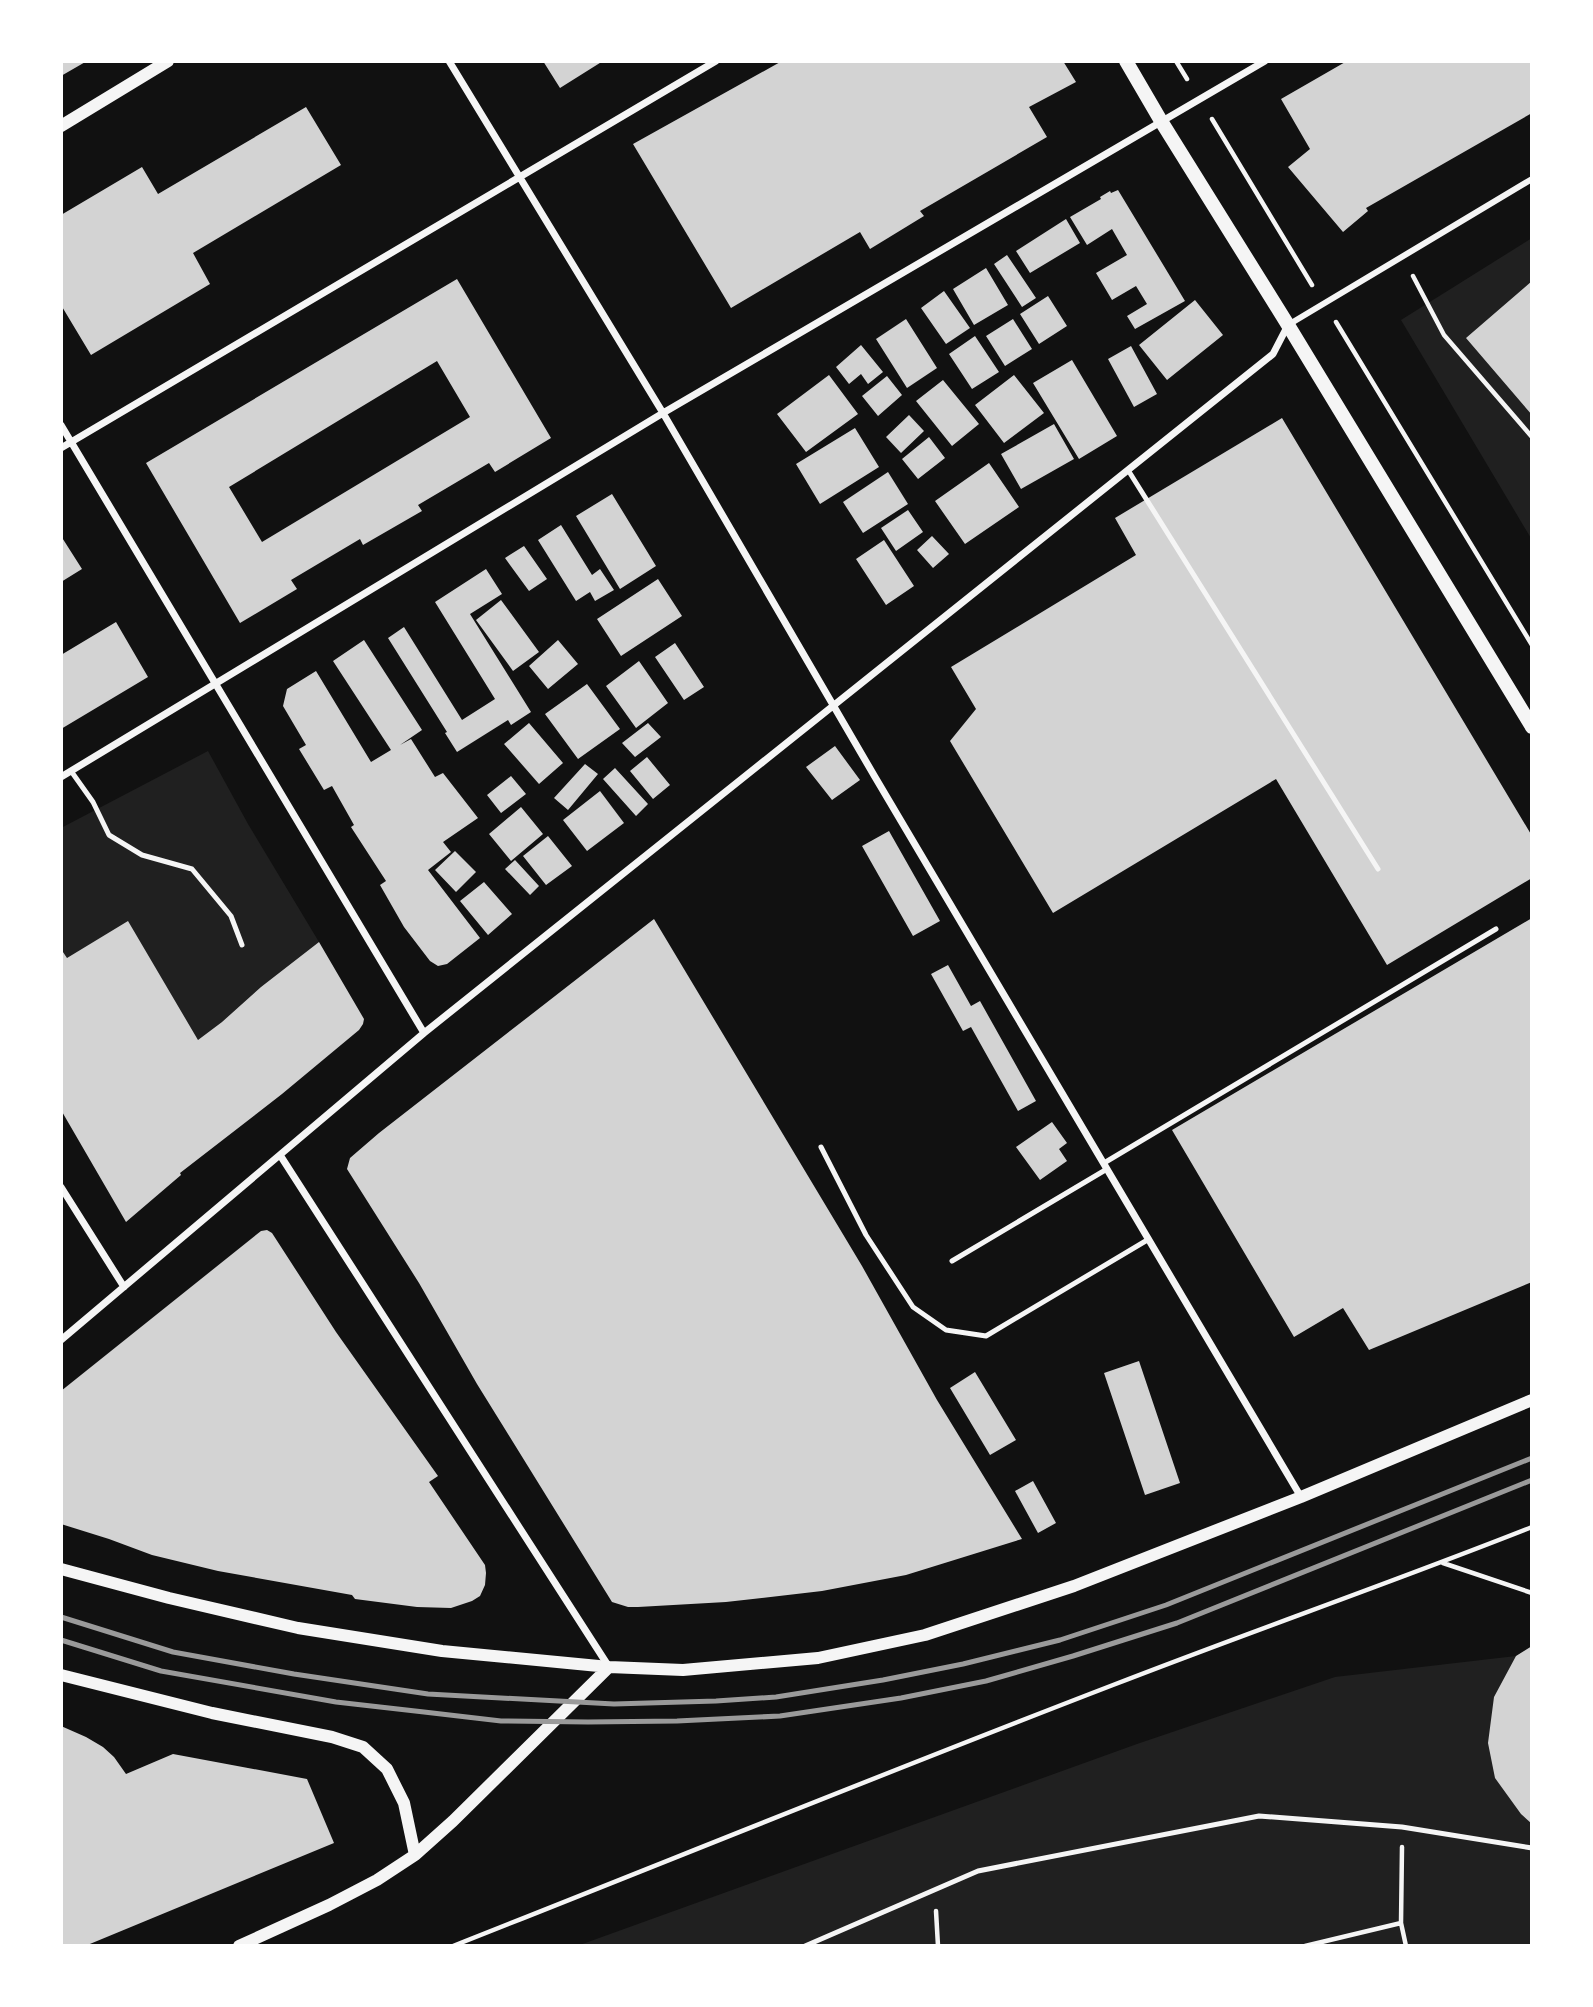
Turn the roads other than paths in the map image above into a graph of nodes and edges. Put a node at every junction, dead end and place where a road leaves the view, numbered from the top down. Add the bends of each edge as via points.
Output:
1 (168, 61) edge
2 (449, 61) edge
3 (716, 61) edge
4 (1126, 61) edge
5 (1265, 61) edge
6 (1161, 121) junction
7 (61, 126) edge
8 (519, 178) junction
9 (1532, 179) edge
10 (1288, 324) junction
11 (663, 413) junction
12 (61, 425) edge
13 (71, 442) junction
14 (61, 448) edge
15 (1128, 470) junction
16 (216, 685) junction
17 (832, 705) junction
18 (1532, 727) edge
19 (71, 771) junction
20 (61, 776) edge
21 (1378, 869) dead end
22 (1496, 929) dead end
23 (242, 945) dead end
24 (424, 1033) junction
25 (821, 1147) dead end
26 (280, 1155) junction
27 (1106, 1166) junction
28 (61, 1187) edge
29 (1149, 1240) junction
30 (952, 1261) dead end
31 (124, 1287) junction
32 (61, 1340) edge
33 (1532, 1400) edge
34 (1301, 1497) junction
35 (61, 1569) edge
36 (609, 1667) junction
37 (61, 1675) edge
38 (1532, 1848) edge
39 (415, 1855) junction
40 (239, 1946) edge
41 (805, 1946) edge

1 - 7 street
2 - 8 street
3 - 8 street
4 - 6 main road
5 - 6 street
6 - 10 main road
6 - 11 street
8 - 11 street
8 - 13 street
9 - 10 street
10 - 15 street via 1273,354
10 - 18 main road
11 - 16 street
11 - 17 street
12 - 13 street
13 - 14 street
13 - 16 street
15 - 17 street
15 - 21 lane
16 - 19 street
16 - 24 street
17 - 24 street
17 - 27 street
19 - 20 street
19 - 23 lane via 109,835 142,855 191,869 231,916
22 - 27 lane
24 - 26 street
25 - 29 lane via 892,1277 914,1307 947,1329 986,1336
26 - 31 street
26 - 36 street
27 - 29 street
27 - 30 lane
28 - 31 street
29 - 34 street
31 - 32 street
33 - 34 street
34 - 36 street via 1074,1586 925,1636 818,1658 683,1670
35 - 36 street via 298,1628 442,1651
36 - 39 street
37 - 39 street via 363,1747 387,1769 404,1802
38 - 41 lane via 1402,1826 1259,1816 978,1871
39 - 40 street via 329,1905

